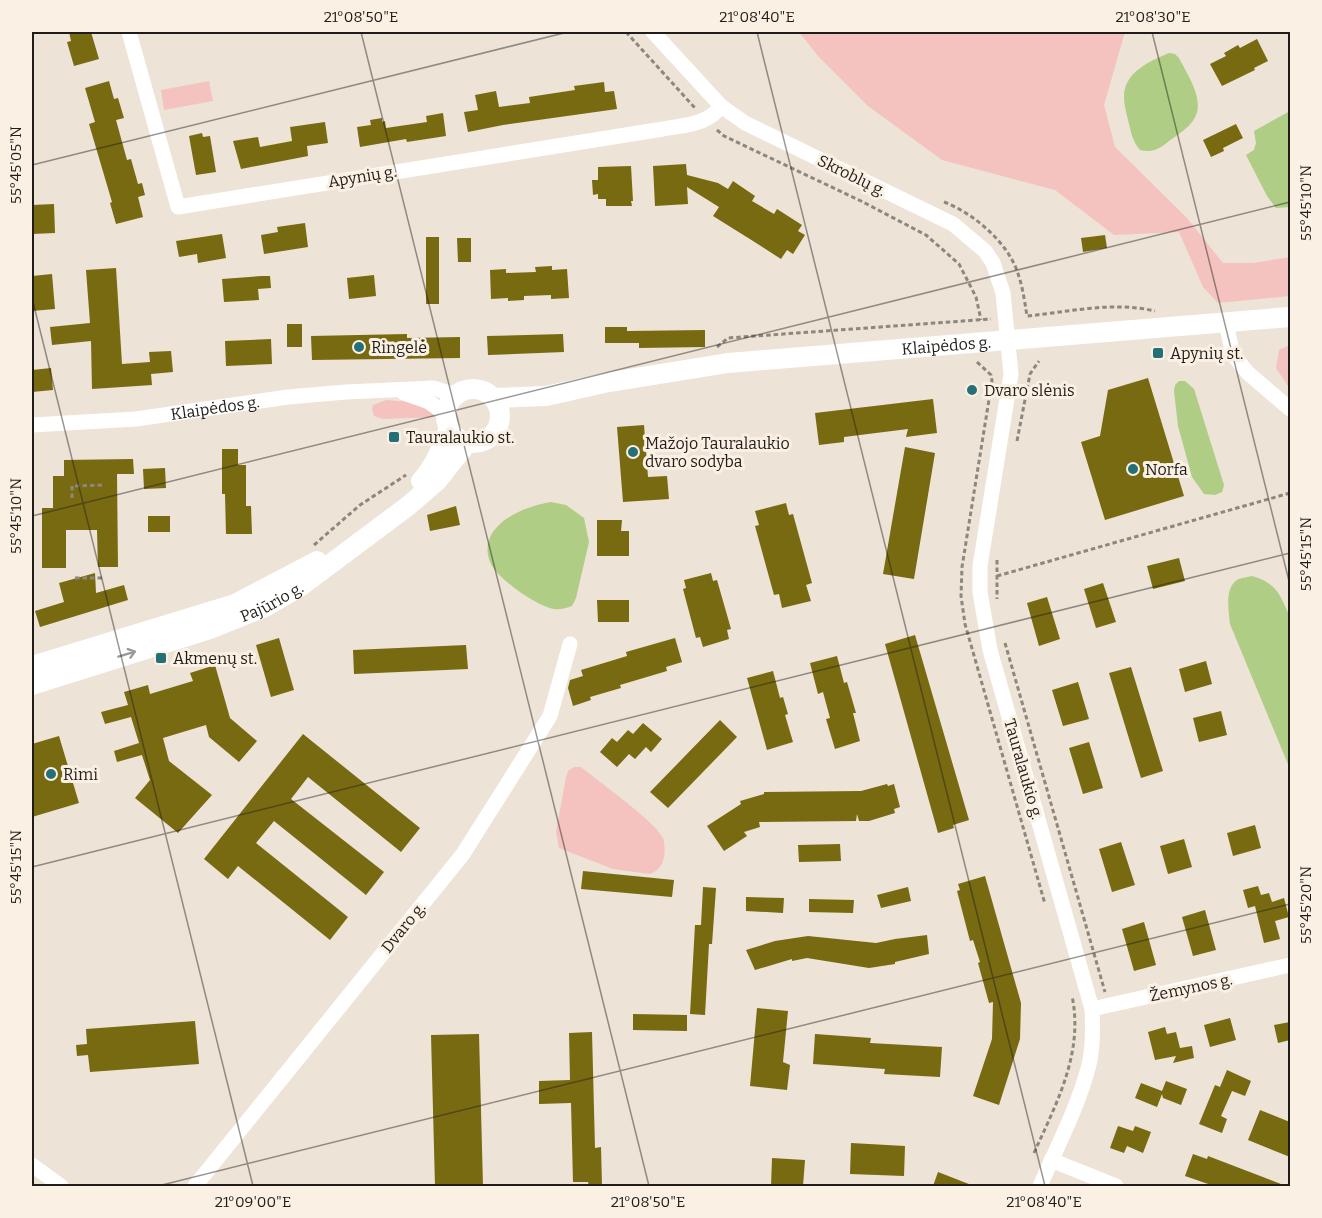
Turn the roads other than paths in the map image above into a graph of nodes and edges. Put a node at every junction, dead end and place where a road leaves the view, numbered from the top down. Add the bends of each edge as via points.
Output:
1 (129, 32) edge
2 (653, 32) edge
3 (721, 106) junction
4 (1290, 317) edge
5 (1227, 323) junction
6 (1009, 341) junction
7 (604, 383) joint
8 (399, 391) junction
9 (456, 395) junction
10 (546, 396) junction
11 (494, 398) junction
12 (1290, 409) edge
13 (447, 421) junction
14 (499, 423) junction
15 (32, 425) edge
16 (468, 442) junction
17 (570, 644) dead end
18 (32, 666) edge
19 (32, 685) edge
20 (1290, 965) edge
21 (1100, 1007) junction
22 (1051, 1160) junction
23 (32, 1165) edge
24 (61, 1186) edge
25 (195, 1186) edge
26 (1040, 1186) edge
27 (1116, 1186) edge

1 - 3 street, Apynių g. via 178,207 663,129 706,120
2 - 3 street, Skroblų g.
3 - 6 street, Skroblų g. via 746,123 952,224 969,237 993,263 1003,293
4 - 5 main road, Klaipėdos g.
5 - 6 main road, Klaipėdos g.
5 - 12 street via 1233,355
6 - 7 main road, Klaipėdos g. via 728,363
6 - 21 street, Tauralaukio g. via 1011,374 980,566 982,610 990,650
7 - 10 main road, Pajūrio g.
8 - 9 street, Klaipėdos g. via 433,388
8 - 13 street, Klaipėdos g. via 429,402
8 - 15 street, Klaipėdos g. via 288,397 136,419
9 - 11 main road, Pajūrio g. via 480,390
9 - 13 main road, Pajūrio g. via 447,407
10 - 11 main road, Pajūrio g.
10 - 14 main road, Pajūrio g.
11 - 14 main road
13 - 16 main road via 460,440
13 - 18 main road, Pajūrio g. via 441,451 428,473 350,538 294,574 235,604
14 - 16 main road, Pajūrio g. via 484,440
19 -> 16 main road, Pajūrio g. via 210,629 265,607 301,586 408,506 436,481
17 - 25 street, Dvaro g. via 550,716 463,855
20 - 21 street, Žemynos g.
21 - 22 street, Tauralaukio g. via 1082,1088
22 - 26 street, Tauralaukio g.
22 - 27 street
23 - 24 street

